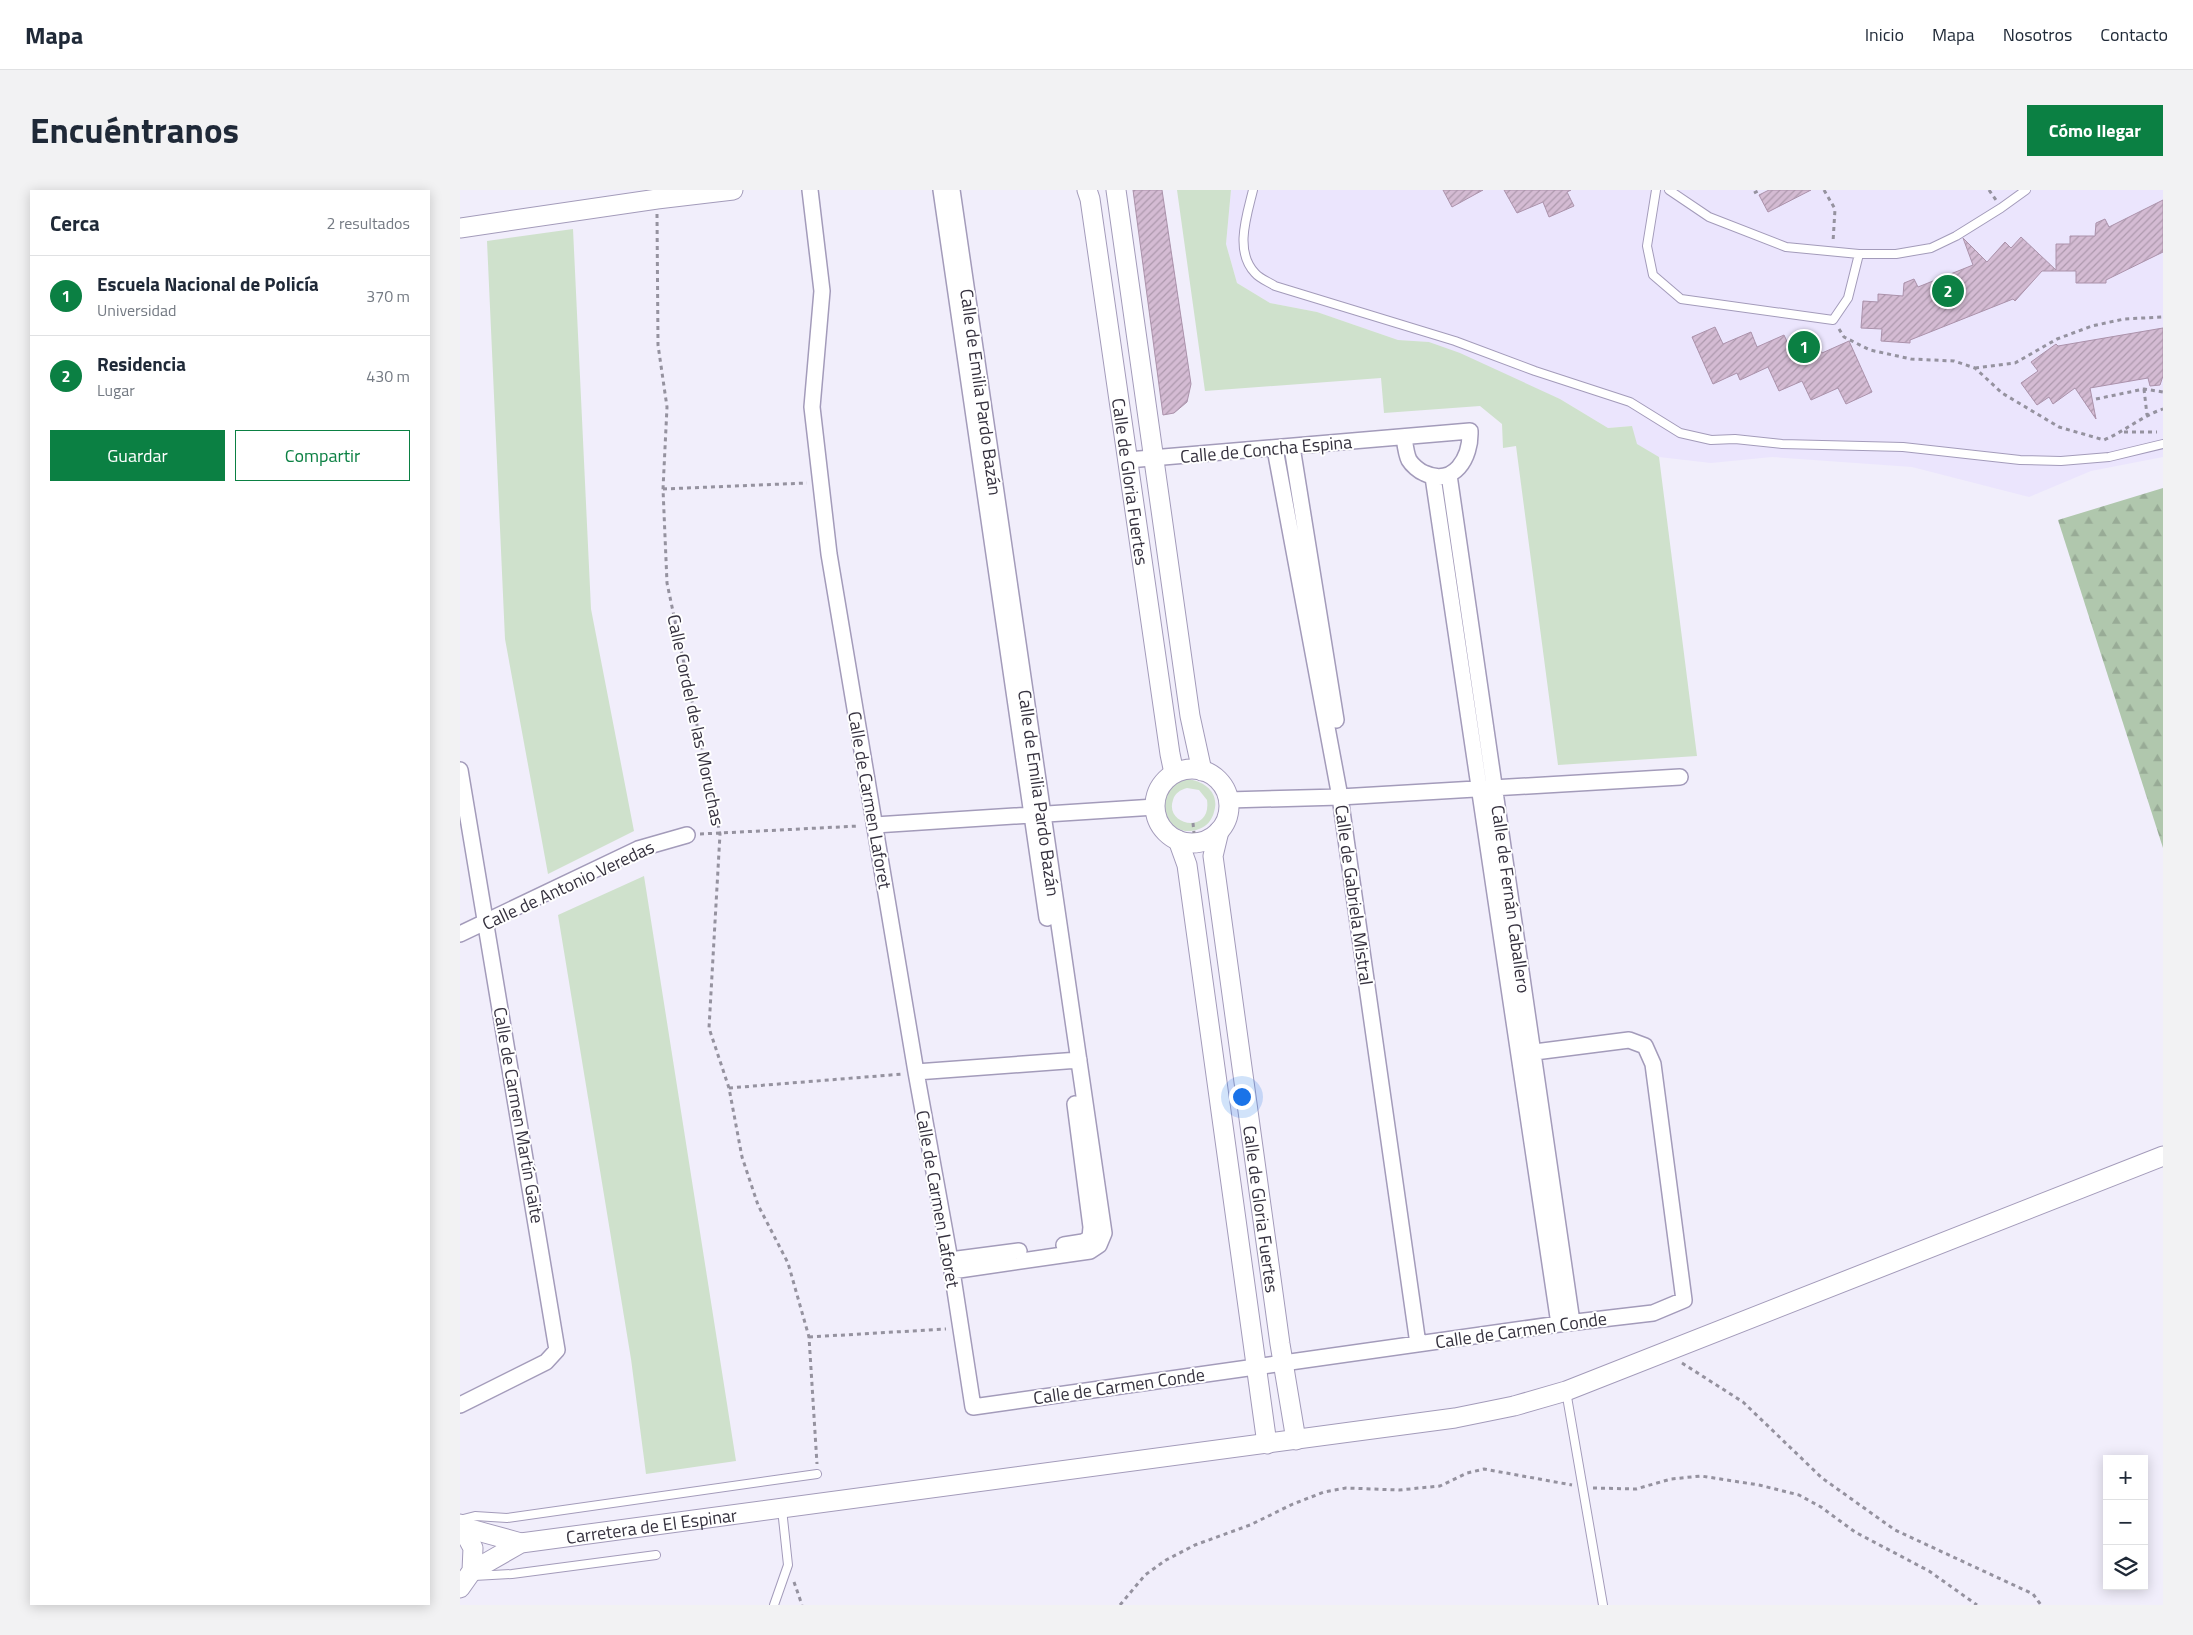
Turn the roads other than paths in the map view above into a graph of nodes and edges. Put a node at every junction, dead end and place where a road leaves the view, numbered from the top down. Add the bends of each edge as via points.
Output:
1 (733, 190) edge
2 (810, 190) edge
3 (941, 190) edge
4 (952, 190) edge
5 (1087, 190) edge
6 (1116, 190) edge
7 (1253, 190) edge
8 (1656, 190) edge
9 (1669, 190) edge
10 (2026, 190) edge
11 (656, 194) edge
12 (460, 228) edge
13 (1859, 254) junction
14 (1404, 437) junction
15 (2163, 444) edge
16 (1292, 447) junction
17 (1275, 448) junction
18 (1154, 459) junction
19 (1128, 460) junction
20 (1449, 475) junction
21 (1433, 478) junction
22 (460, 770) edge
23 (1202, 771) junction
24 (1174, 773) junction
25 (1680, 777) dead end
26 (1495, 788) junction
27 (1479, 789) junction
28 (1344, 796) junction
29 (1228, 800) junction
30 (1155, 807) junction
31 (1036, 815) junction
32 (875, 826) junction
33 (1219, 831) junction
34 (687, 835) road end
35 (1178, 840) junction
36 (486, 922) junction
37 (460, 934) edge
38 (1526, 1053) junction
39 (1074, 1061) junction
40 (916, 1072) junction
41 (2163, 1156) edge
42 (951, 1266) junction
43 (1566, 1323) junction
44 (1423, 1343) junction
45 (1284, 1363) junction
46 (1257, 1367) junction
47 (1566, 1391) junction
48 (460, 1405) edge
49 (972, 1407) joint
50 (1296, 1440) junction
51 (1267, 1444) junction
52 (817, 1474) road end
53 (782, 1510) junction
54 (461, 1524) edge
55 (521, 1543) junction
56 (656, 1555) dead end
57 (467, 1578) edge
58 (774, 1605) edge
59 (1603, 1605) edge

1 - 11 street
2 - 32 street, Calle de Carmen Laforet via 822,291 812,407 829,554
3 - 31 street, Calle de Emilia Pardo Bazán
4 - 31 street, Calle de Emilia Pardo Bazán
5 - 19 street, Calle de Gloria Fuertes
6 - 18 street, Calle de Gloria Fuertes
7 - 15 lane via 1244,239 1246,260 1255,274 1275,286 1455,341 1630,402 1680,433 1711,440 1903,447 2020,460 2061,461 2109,457
8 - 13 lane via 1647,246 1653,275 1681,299 1833,320 1848,298
9 - 13 lane via 1709,217 1786,247
10 - 13 lane via 1974,225 1930,248 1896,254
11 - 12 street
14 - 16 street, Calle de Concha Espina
14 - 20 street, Calle de Concha Espina via 1470,431 1471,446 1464,463
14 - 21 street via 1409,461
16 - 17 street, Calle de Concha Espina
16 - 28 street, Calle de Gabriela Mistral
17 - 18 street, Calle de Concha Espina
17 - 28 street, Calle de Gabriela Mistral
18 - 19 street, Calle de Concha Espina
18 - 23 street, Calle de Gloria Fuertes via 1190,716
19 - 24 street, Calle de Gloria Fuertes
20 - 21 street
20 - 26 street, Calle de Fernán Caballero
21 - 27 street, Calle de Fernán Caballero
22 - 36 street, Calle de Carmen Martín Gaite
23 - 24 street via 1192,769
23 - 29 street via 1219,782
24 - 30 street via 1160,788
25 - 26 street
26 - 27 street
26 - 38 street, Calle de Fernán Caballero
27 - 28 street
27 - 38 street, Calle de Fernán Caballero
28 - 29 street
28 - 44 street, Calle de Gabriela Mistral
29 - 33 street via 1227,816
30 - 31 street
30 - 35 street via 1161,827
31 - 32 street
31 - 39 street, Calle de Emilia Pardo Bazán
32 - 40 street, Calle de Carmen Laforet
33 - 35 street via 1204,840
33 - 45 street, Calle de Gloria Fuertes via 1213,856
34 - 36 street, Calle de Antonio Veredas via 638,848
35 - 46 street, Calle de Gloria Fuertes via 1187,865
36 - 37 street, Calle de Antonio Veredas
36 - 48 street, Calle de Carmen Martín Gaite via 557,1350 546,1362
38 - 43 street, Calle de Fernán Caballero
38 - 43 street, Calle de Carmen Conde via 1629,1040 1645,1046 1653,1064 1684,1300 1653,1313
39 - 40 street
39 - 42 street, Calle de Emilia Pardo Bazán via 1090,1238 1083,1242
40 - 42 street, Calle de Carmen Laforet
41 - 47 street, Carretera de El Espinar
42 - 49 street, Calle de Carmen Laforet
43 - 44 street, Calle de Carmen Conde
44 - 45 street, Calle de Carmen Conde
45 - 46 street, Calle de Carmen Conde
45 - 50 street, Calle de Gloria Fuertes
46 - 49 street, Calle de Carmen Conde
46 - 51 street, Calle de Gloria Fuertes
47 - 50 street, Carretera de El Espinar via 1455,1418
47 - 59 lane
50 - 51 street, Carretera de El Espinar
51 - 53 street, Carretera de El Espinar
52 - 54 lane via 507,1518 474,1516
53 - 55 street, Carretera de El Espinar
53 - 58 lane via 788,1565
54 - 55 street, Carretera de El Espinar
54 - 57 street via 473,1548
55 - 57 street, Carretera de El Espinar
56 - 57 lane

